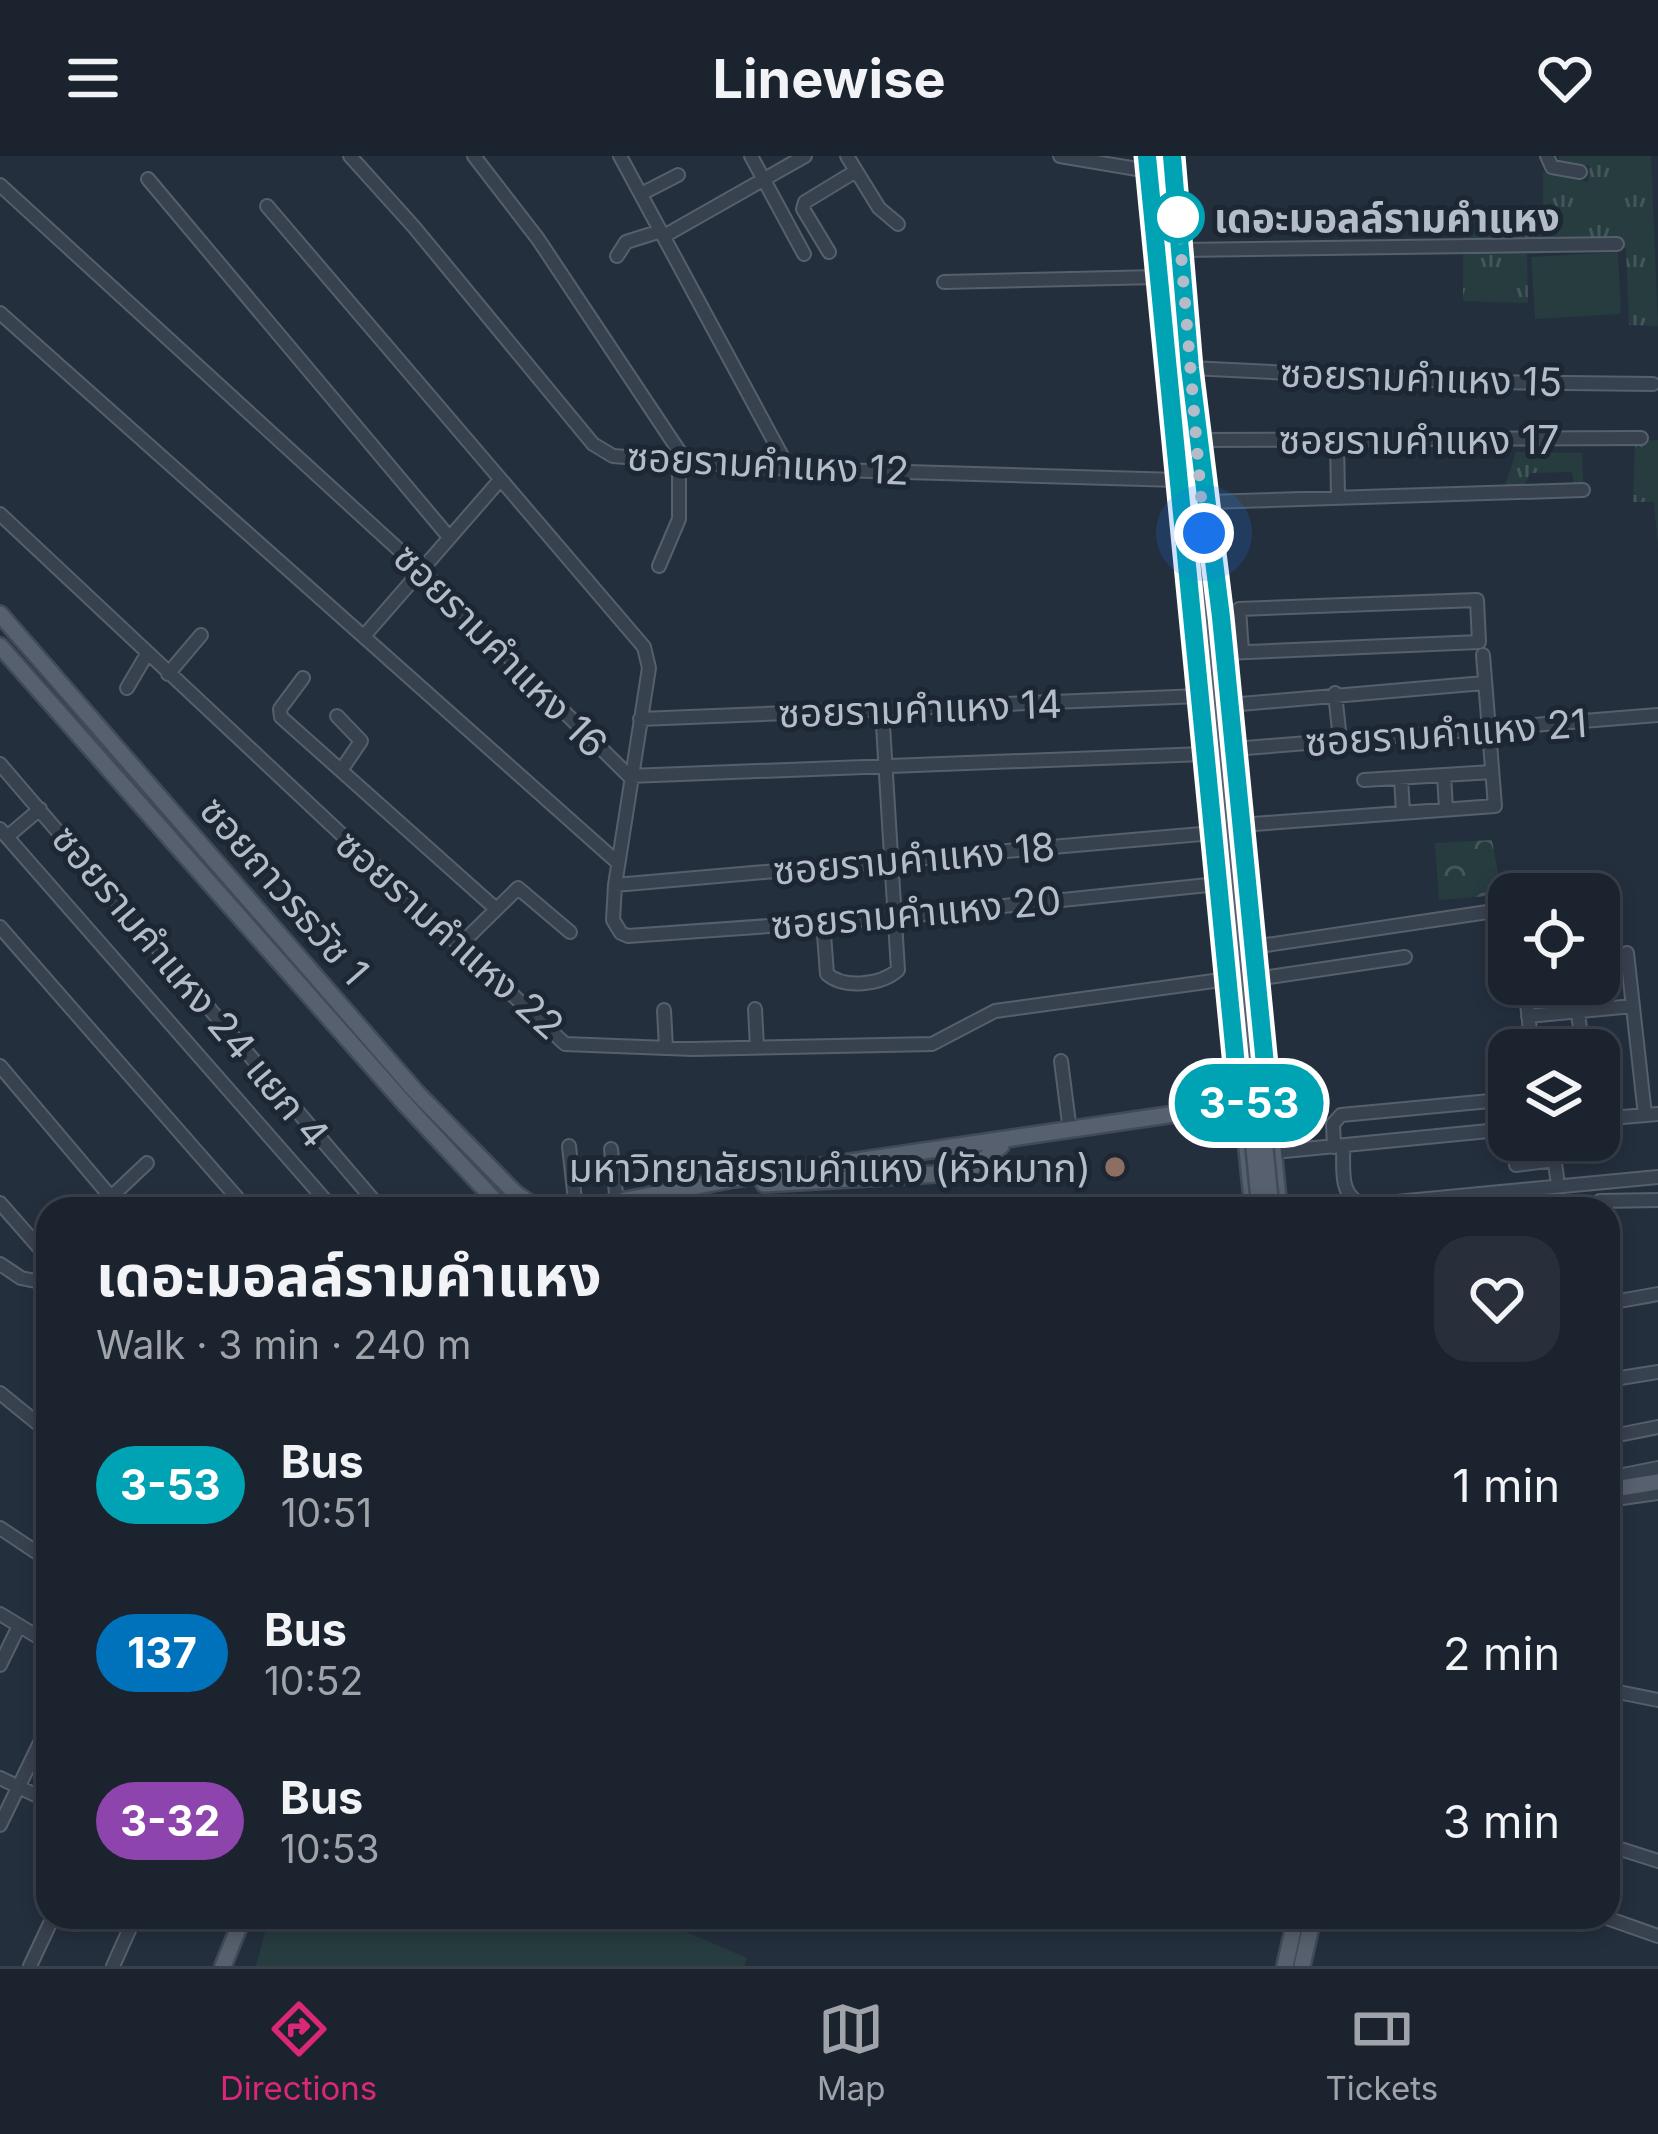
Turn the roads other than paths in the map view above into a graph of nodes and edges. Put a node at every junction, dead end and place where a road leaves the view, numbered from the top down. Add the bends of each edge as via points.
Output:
1 (350, 156) edge
2 (474, 156) edge
3 (620, 156) edge
4 (751, 156) edge
5 (806, 156) edge
6 (847, 156) edge
7 (1060, 156) edge
8 (1547, 156) edge
9 (1156, 161) edge
10 (856, 171) junction
11 (1580, 172) dead end
12 (678, 176) dead end
13 (148, 179) dead end
14 (764, 180) junction
15 (0, 185) edge
16 (641, 194) junction
17 (267, 206) dead end
18 (898, 224) dead end
19 (663, 234) junction
20 (1617, 244) dead end
21 (1180, 250) junction
22 (829, 251) dead end
23 (804, 254) dead end
24 (617, 256) dead end
25 (1158, 278) junction
26 (944, 282) dead end
27 (0, 314) edge
28 (1190, 368) junction
29 (1653, 384) dead end
30 (1641, 438) dead end
31 (1337, 440) junction
32 (1198, 443) junction
33 (683, 462) junction
34 (789, 469) junction
35 (500, 479) junction
36 (1178, 480) junction
37 (1583, 490) dead end
38 (1338, 497) junction
39 (1207, 502) junction
40 (0, 514) edge
41 (449, 537) junction
42 (659, 566) dead end
43 (421, 570) junction
44 (0, 614) edge
45 (201, 635) dead end
46 (364, 636) junction
47 (0, 646) edge
48 (1233, 653) junction
49 (147, 654) junction
50 (1483, 655) dead end
51 (168, 674) junction
52 (303, 678) dead end
53 (1484, 683) junction
54 (127, 688) dead end
55 (1335, 694) junction
56 (1200, 696) junction
57 (1229, 705) junction
58 (882, 709) junction
59 (1658, 715) edge
60 (337, 716) dead end
61 (640, 719) junction
62 (1488, 729) junction
63 (1340, 740) junction
64 (1233, 749) junction
65 (1204, 754) junction
66 (0, 764) edge
67 (885, 768) junction
68 (342, 770) junction
69 (1492, 772) junction
70 (1444, 775) junction
71 (141, 776) junction
72 (629, 776) junction
73 (1401, 778) junction
74 (1364, 780) dead end
75 (126, 789) junction
76 (40, 808) junction
77 (1446, 809) junction
78 (1403, 812) junction
79 (1240, 825) junction
80 (3, 833) edge
81 (1213, 833) junction
82 (892, 859) junction
83 (617, 862) junction
84 (1218, 884) junction
85 (615, 885) junction
86 (1249, 907) junction
87 (495, 908) junction
88 (1221, 911) junction
89 (1488, 912) edge
90 (897, 917) junction
91 (824, 921) junction
92 (0, 927) edge
93 (569, 932) dead end
94 (459, 946) junction
95 (1253, 947) junction
96 (1628, 952) dead end
97 (1405, 957) dead end
98 (1228, 979) junction
99 (1256, 979) junction
100 (1527, 1005) edge
101 (1577, 1005) edge
102 (1633, 1006) junction
103 (754, 1009) dead end
104 (664, 1010) dead end
105 (1578, 1010) junction
106 (1528, 1016) junction
107 (1530, 1029) edge
108 (1580, 1029) edge
109 (757, 1047) junction
110 (666, 1048) junction
111 (1060, 1061) dead end
112 (0, 1066) edge
113 (1268, 1095) junction
114 (412, 1100) junction
115 (1488, 1101) edge
116 (1446, 1104) junction
117 (1240, 1107) junction
118 (1652, 1114) edge
119 (1620, 1117) edge
120 (1070, 1131) junction
121 (1488, 1131) edge
122 (1448, 1135) junction
123 (1012, 1140) junction
124 (569, 1146) dead end
125 (1338, 1146) junction
126 (611, 1149) dead end
127 (1274, 1153) junction
128 (867, 1160) junction
129 (1547, 1161) edge
130 (1555, 1161) edge
131 (147, 1163) dead end
132 (1516, 1165) dead end
133 (930, 1174) junction
134 (1658, 1177) edge
135 (1557, 1178) dead end
136 (689, 1187) junction
137 (112, 1197) edge
138 (122, 1197) edge
139 (236, 1197) edge
140 (322, 1197) edge
141 (371, 1197) edge
142 (491, 1197) edge
143 (512, 1197) edge
144 (575, 1197) edge
145 (616, 1197) edge
146 (641, 1197) edge
147 (1254, 1197) edge
148 (1255, 1197) edge
149 (1274, 1197) edge
150 (1275, 1197) edge
151 (1349, 1197) edge
152 (1449, 1197) edge
153 (1658, 1200) edge
154 (1620, 1201) edge
155 (0, 1203) edge
156 (36, 1244) edge
157 (0, 1264) edge
158 (36, 1282) edge
159 (1658, 1294) edge
160 (1620, 1301) edge
161 (1658, 1372) edge
162 (1620, 1378) edge
163 (0, 1393) edge
164 (36, 1422) edge
165 (1658, 1427) edge
166 (1620, 1435) edge
167 (1658, 1468) edge
168 (1620, 1476) edge
169 (1658, 1482) edge
170 (1620, 1488) edge
171 (1658, 1493) edge
172 (1620, 1498) edge
173 (0, 1528) edge
174 (36, 1552) edge
175 (0, 1614) edge
176 (19, 1626) junction
177 (36, 1636) edge
178 (0, 1665) edge
179 (1620, 1692) edge
180 (1658, 1700) edge
181 (36, 1750) edge
182 (0, 1778) edge
183 (18, 1786) junction
184 (36, 1795) edge
185 (0, 1825) edge
186 (1620, 1849) edge
187 (1658, 1861) edge
188 (1620, 1923) edge
189 (47, 1929) edge
190 (130, 1929) edge
191 (238, 1929) edge
192 (1297, 1929) edge
193 (1310, 1929) edge
194 (1320, 1929) edge
195 (1656, 1935) edge
196 (30, 1966) edge
197 (113, 1966) edge
198 (224, 1966) edge
199 (1288, 1966) edge
200 (1302, 1966) edge
201 (1311, 1966) edge

1 - 33 street, ซอยรามคำแหง 12 via 593,444 629,460
2 - 33 street via 538,239
3 - 16 street
4 - 14 street
5 - 14 street
6 - 10 street
7 - 9 street
8 - 11 street via 1552,167
9 - 21 main road
9 - 25 main road
9 - 148 main road, bridge
10 - 18 street
10 - 22 street via 805,202
12 - 16 street
13 - 41 street
14 - 19 street
14 - 23 street
15 - 43 street, ซอยรามคำแหง 16
16 - 19 street
17 - 35 street
19 - 24 street via 626,242
19 - 34 street
20 - 21 street
21 - 28 main road
25 - 26 street
25 - 36 main road
27 - 46 street
28 - 29 street, ซอยรามคำแหง 15
28 - 32 main road
30 - 31 street, ซอยรามคำแหง 17
31 - 32 street, ซอยรามคำแหง 17
31 - 38 street
32 - 39 main road
32 - 149 main road, bridge
33 - 34 street, ซอยรามคำแหง 12
33 - 42 street via 679,519
34 - 36 street, ซอยรามคำแหง 12
35 - 41 street
35 - 61 street via 644,646 649,668
36 - 56 main road
37 - 38 street
38 - 39 street
39 - 48 main road
40 - 49 street, ซอยรามคำแหง 22
41 - 43 street
43 - 46 street
43 - 72 street, ซอยรามคำแหง 16
44 - 71 main road, ซอยถาวรธวัช 1
45 - 51 street
46 - 83 street
47 - 75 main road, ซอยถาวรธวัช 1
48 - 48 street via 1479,642 1477,600 1240,609
48 - 57 main road
49 - 51 street, ซอยรามคำแหง 22
49 - 54 street
50 - 53 street
51 - 94 street, ซอยรามคำแหง 22
52 - 68 street via 281,717
53 - 55 street
53 - 62 street
55 - 57 street
55 - 63 street
56 - 58 street, ซอยรามคำแหง 14
56 - 65 main road
57 - 64 main road
58 - 61 street, ซอยรามคำแหง 14
58 - 67 street
59 - 62 street, ซอยรามคำแหง 21
60 - 68 street via 362,741
61 - 72 street
62 - 63 street, ซอยรามคำแหง 21
62 - 69 street
63 - 64 street, ซอยรามคำแหง 21
64 - 79 main road
65 - 67 street, ซอยรามคำแหง 16
65 - 81 main road
66 - 76 street, ซอยรามคำแหง 24 แยก 4
67 - 72 street, ซอยรามคำแหง 16
67 - 82 street
68 - 87 street
69 - 70 street
69 - 77 street via 1495,806
70 - 73 street
70 - 77 street
71 - 75 main road
71 - 114 main road, ซอยถาวรธวัช 1
72 - 83 street
73 - 74 street
73 - 78 street
75 - 114 main road, ซอยถาวรธวัช 1
76 - 80 street
76 - 141 street, ซอยรามคำแหง 24 แยก 4
77 - 78 street
78 - 79 street
79 - 86 main road
80 - 140 street
81 - 82 street, ซอยรามคำแหง 18
81 - 84 main road
82 - 85 street, ซอยรามคำแหง 18
82 - 90 street
83 - 85 street
84 - 88 main road
84 - 90 street, ซอยรามคำแหง 20
85 - 91 street, ซอยรามคำแหง 20 via 616,928 628,936
86 - 88 main road
86 - 95 main road
87 - 93 street via 518,888
87 - 94 street
88 - 98 main road
89 - 95 street
90 - 91 street, ซอยรามคำแหง 20
90 - 91 street via 898,970 840,983 827,974
92 - 139 street
94 - 110 street, ซอยรามคำแหง 22 via 566,1044
95 - 99 main road
96 - 102 street
97 - 99 street
98 - 109 street, ซอยรามคำแหง 22 via 995,1011 932,1044
98 - 117 main road
99 - 113 main road
100 - 106 street
101 - 105 street
102 - 105 street
102 - 118 street
103 - 109 street
104 - 110 street
105 - 106 street
105 - 108 street
106 - 107 street
109 - 110 street, ซอยรามคำแหง 22
111 - 120 street
112 - 137 street
113 - 117 main road
113 - 127 main road
114 - 142 main road, ซอยถาวรธวัช 1
114 - 143 main road, ซอยถาวรธวัช 1
115 - 116 street
116 - 122 street
116 - 125 street via 1341,1115 1333,1124
117 - 120 main road
117 - 147 main road
118 - 119 street
120 - 123 main road
121 - 122 street
122 - 125 street
123 - 128 main road
123 - 133 main road via 965,1171
124 - 144 street
125 - 127 street
125 - 151 street
126 - 145 street
127 - 150 main road
128 - 133 main road via 949,1156 949,1169
128 - 136 main road
129 - 132 street
130 - 135 street
131 - 138 street
133 - 136 main road
134 - 152 street
136 - 146 main road
153 - 154 street
155 - 156 street
157 - 158 street
159 - 160 street
161 - 162 street
163 - 164 street
165 - 166 street
167 - 168 street
169 - 170 main road
171 - 172 street
173 - 174 street
175 - 176 street
176 - 177 street
176 - 178 street
179 - 180 street
181 - 183 street
182 - 183 street
183 - 184 street
183 - 185 street
186 - 187 street
188 - 195 street
189 - 196 street
190 - 197 street
191 - 198 main road
192 - 199 main road
193 - 200 main road
194 - 201 main road

